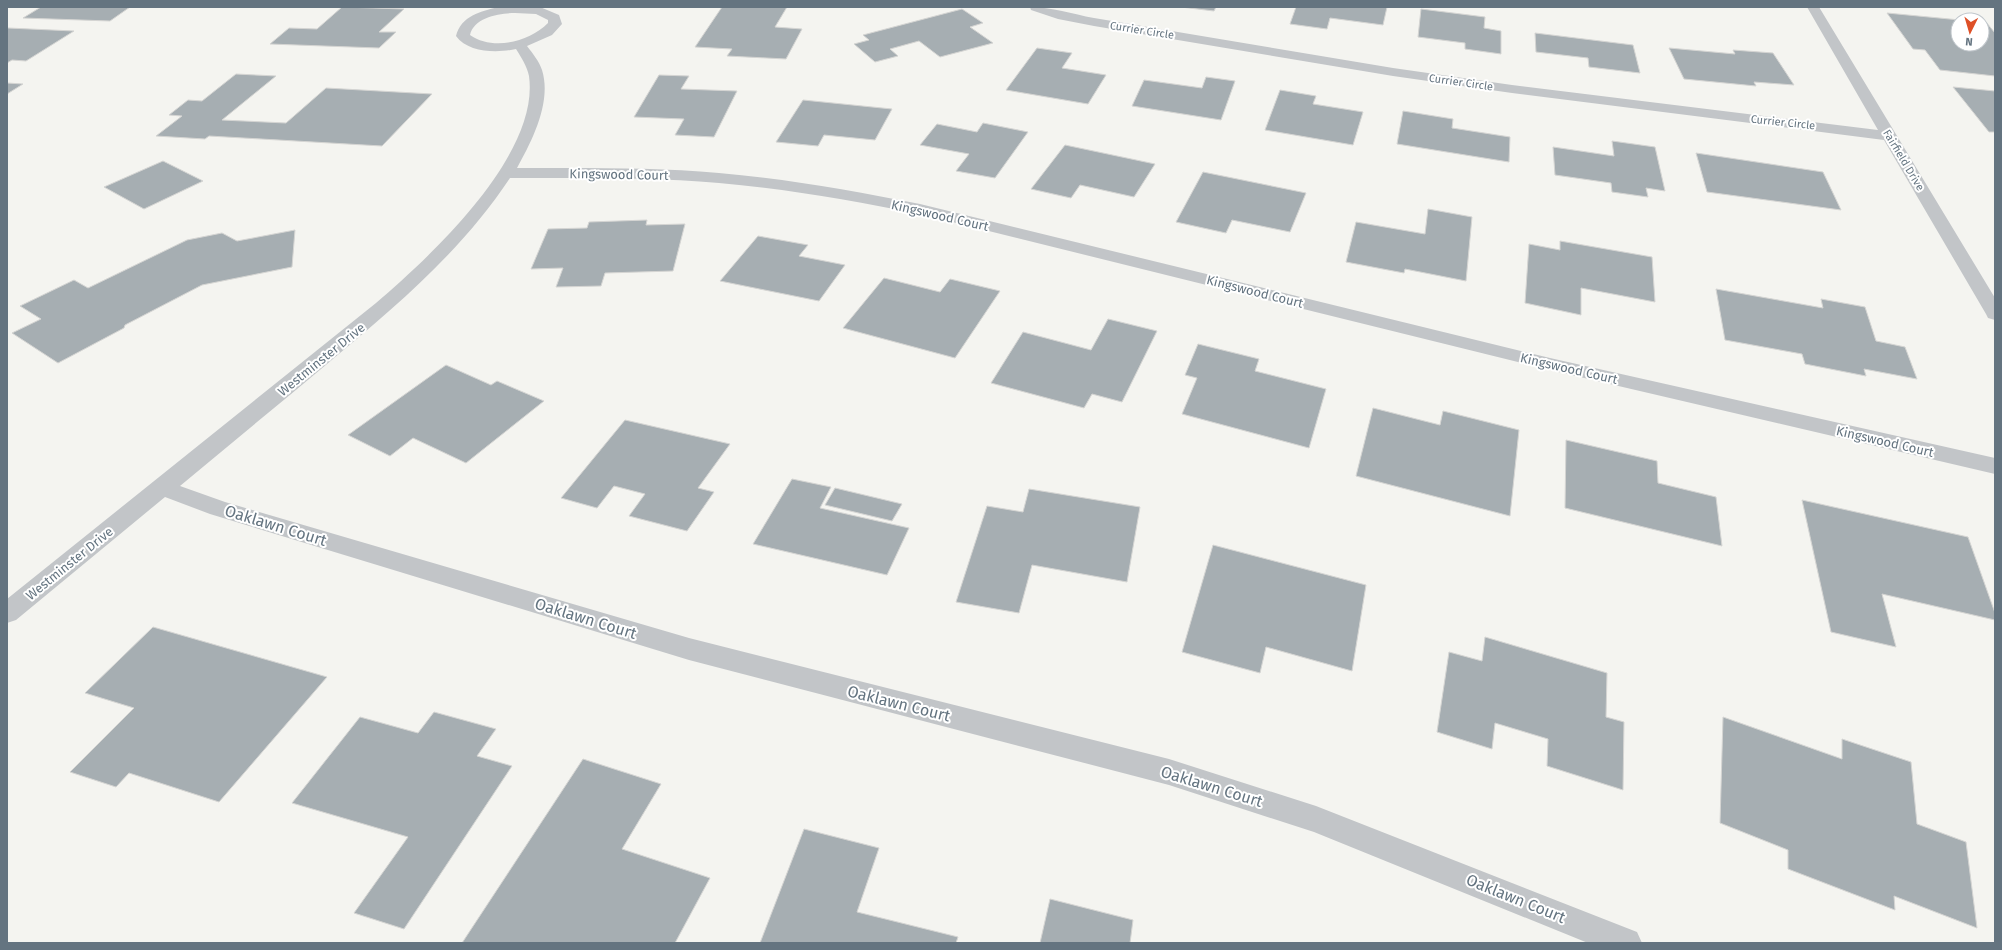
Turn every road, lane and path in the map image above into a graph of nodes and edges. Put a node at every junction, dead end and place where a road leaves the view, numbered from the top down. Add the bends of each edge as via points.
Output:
1 (1036, 7) edge
2 (1813, 7) edge
3 (519, 44) junction
4 (1890, 136) junction
5 (506, 173) junction
6 (1995, 314) edge
7 (1995, 466) edge
8 (163, 488) junction
9 (7, 612) edge
10 (1626, 943) edge

1 - 4 street, Currier Circle via 1094,22 1415,75
2 - 4 street, Fairfield Drive
3 - 3 street via 541,37 555,24 554,18 548,13 533,9 509,9 482,16 469,23 463,30 463,36 477,45
3 - 5 street, Westminster Drive via 536,74 537,90 528,130
4 - 6 street, Fairfield Drive
5 - 7 street, Kingswood Court via 639,173 718,178 838,193 912,207 1550,364
5 - 8 street, Westminster Drive via 481,209 437,258 376,313
8 - 9 street, Westminster Drive
8 - 10 street, Oaklawn Court via 218,508 689,649 1169,772 1316,819

